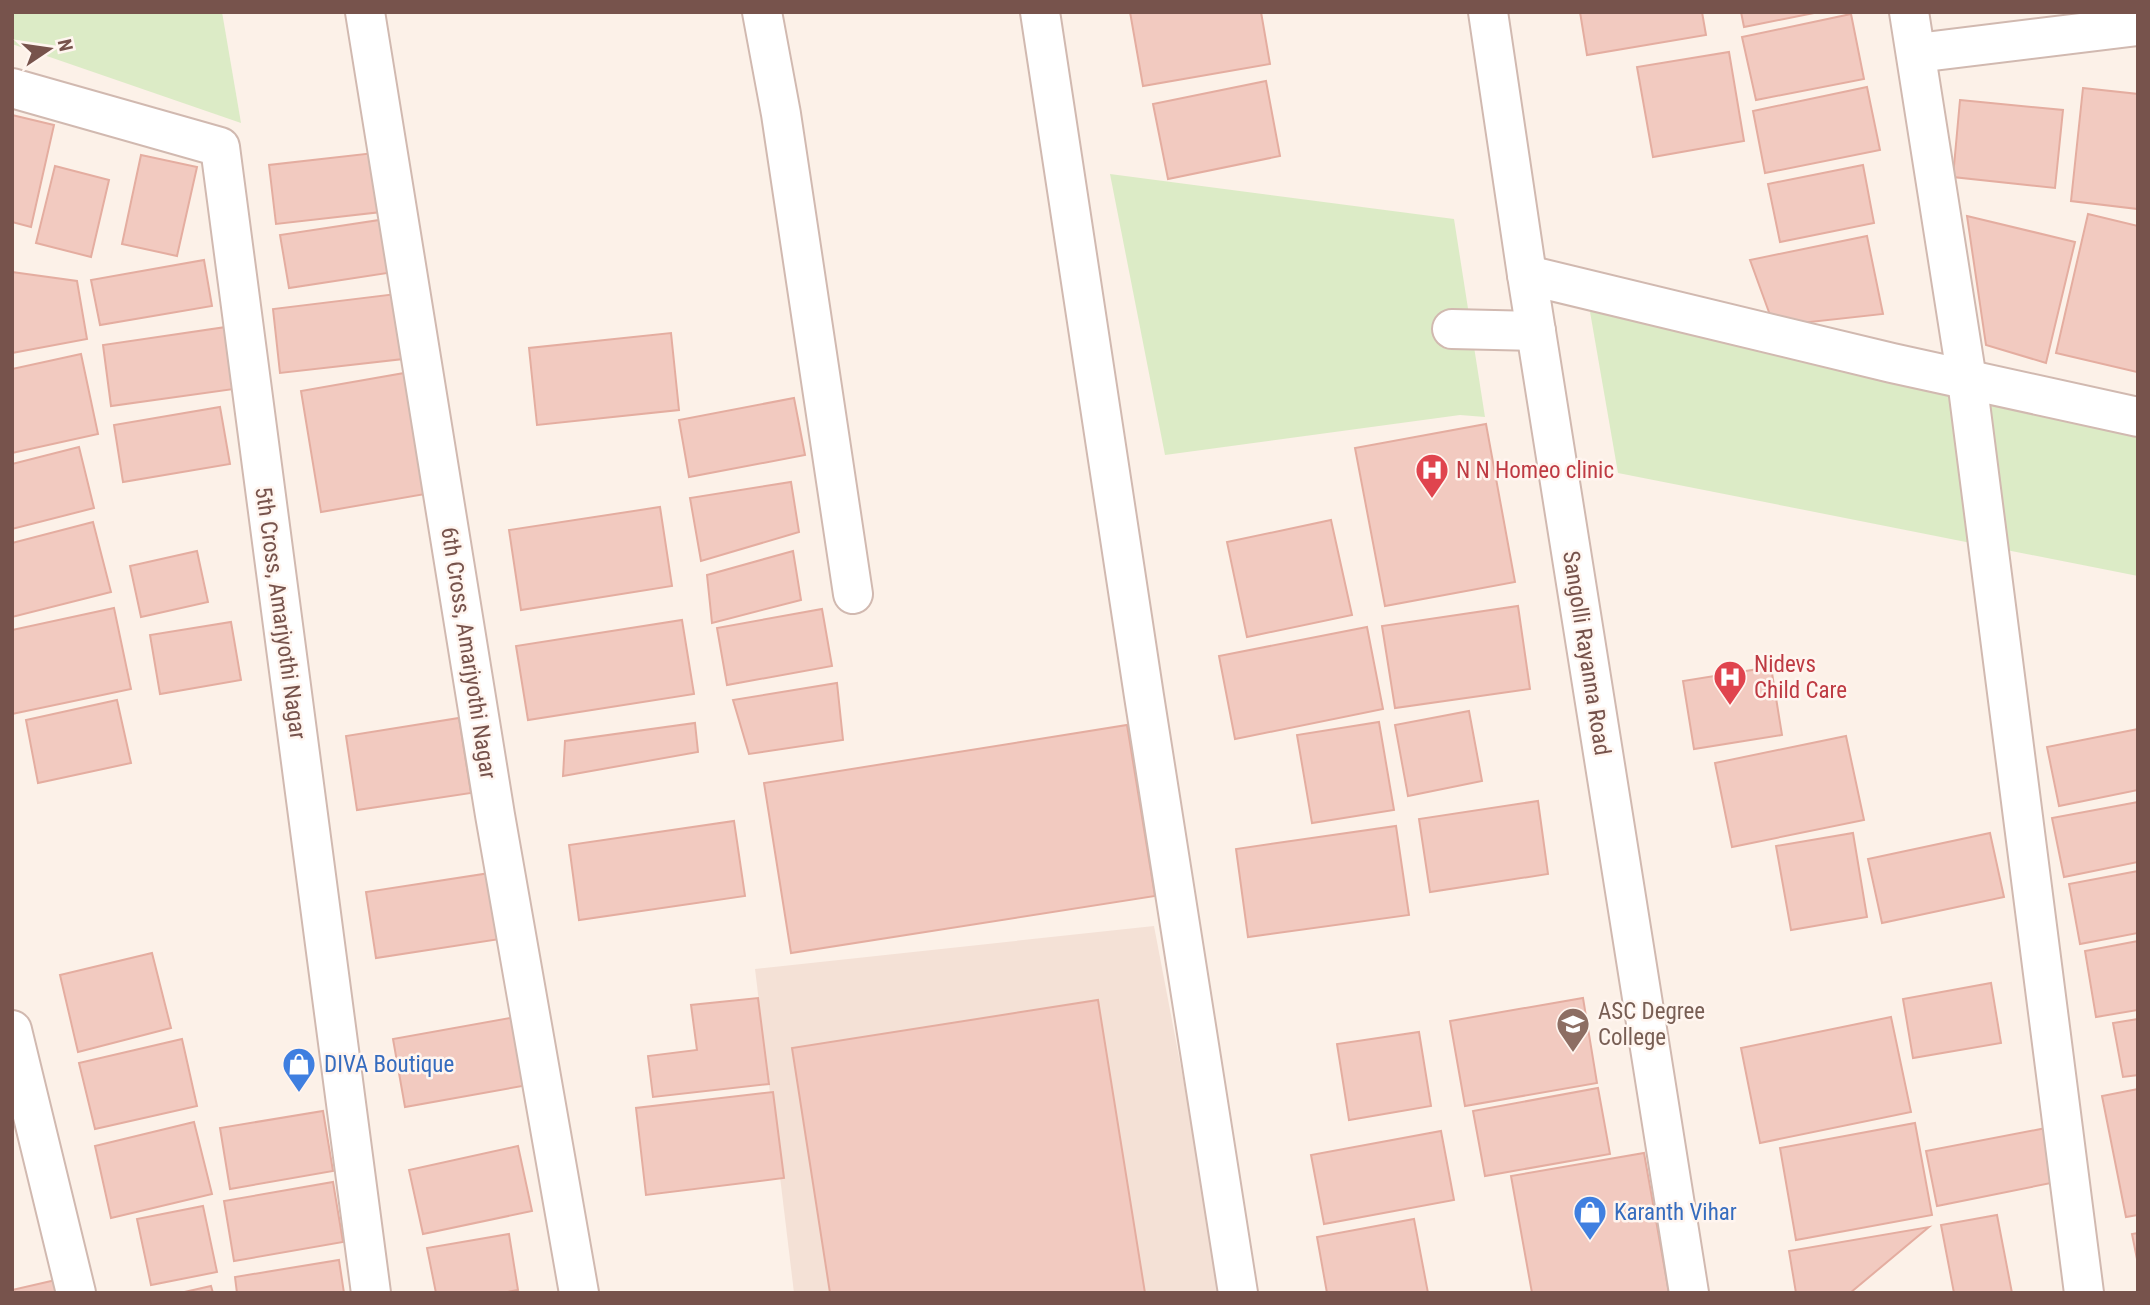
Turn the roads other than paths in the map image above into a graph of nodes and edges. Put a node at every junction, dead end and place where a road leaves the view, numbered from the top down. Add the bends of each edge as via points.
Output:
1 (365, 12) edge
2 (762, 12) edge
3 (1040, 12) edge
4 (1488, 12) edge
5 (1909, 12) edge
6 (2138, 26) edge
7 (1917, 53) junction
8 (12, 88) edge
9 (1527, 275) junction
10 (1452, 329) dead end
11 (1536, 331) junction
12 (1967, 380) junction
13 (2138, 416) edge
14 (853, 594) dead end
15 (12, 1030) edge
16 (76, 1293) edge
17 (371, 1293) edge
18 (579, 1293) edge
19 (1238, 1293) edge
20 (1689, 1293) edge
21 (2084, 1293) edge

1 - 18 street, 6th Cross, Amarjyothi Nagar via 495,816
2 - 14 street
3 - 19 street
4 - 9 street, Sangolli Rayanna Road
5 - 7 street
6 - 7 street
7 - 12 street
8 - 17 street, 5th Cross, Amarjyothi Nagar via 220,147
9 - 11 street, Sangolli Rayanna Road
9 - 12 street
10 - 11 street
11 - 20 street, Sangolli Rayanna Road
12 - 13 street
12 - 21 street
15 - 16 street

